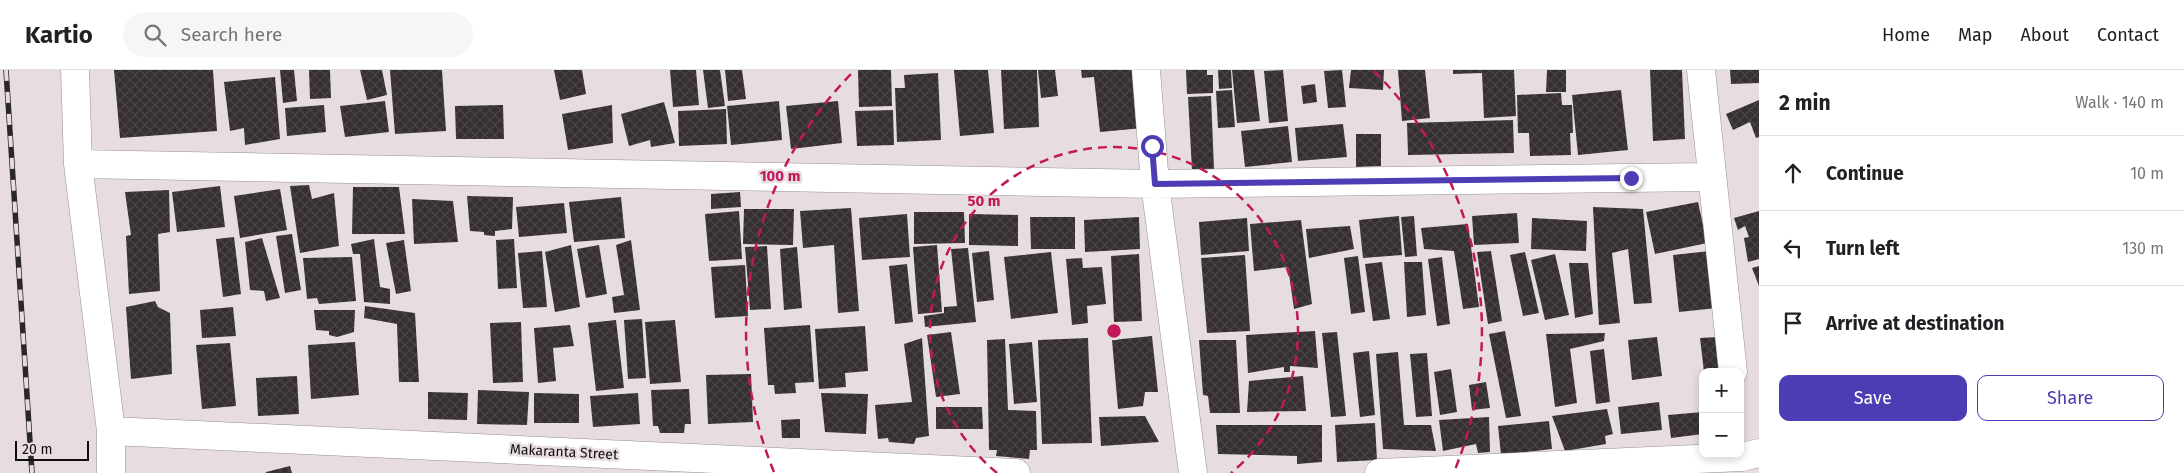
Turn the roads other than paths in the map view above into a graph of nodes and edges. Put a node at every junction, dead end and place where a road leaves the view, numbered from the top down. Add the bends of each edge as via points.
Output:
1 (75, 70) edge
2 (1146, 70) edge
3 (1701, 70) edge
4 (78, 164) junction
5 (1711, 177) junction
6 (1155, 184) junction
7 (1733, 368) edge
8 (111, 431) junction
9 (1747, 455) edge
10 (111, 473) edge
11 (1016, 473) edge
12 (1193, 473) edge
13 (1379, 473) edge

1 - 4 street
2 - 6 street
3 - 5 street
4 - 6 street
4 - 8 street
5 - 6 street
5 - 7 street
6 - 12 street
8 - 10 street
8 - 11 street, Makaranta Street
9 - 13 street

